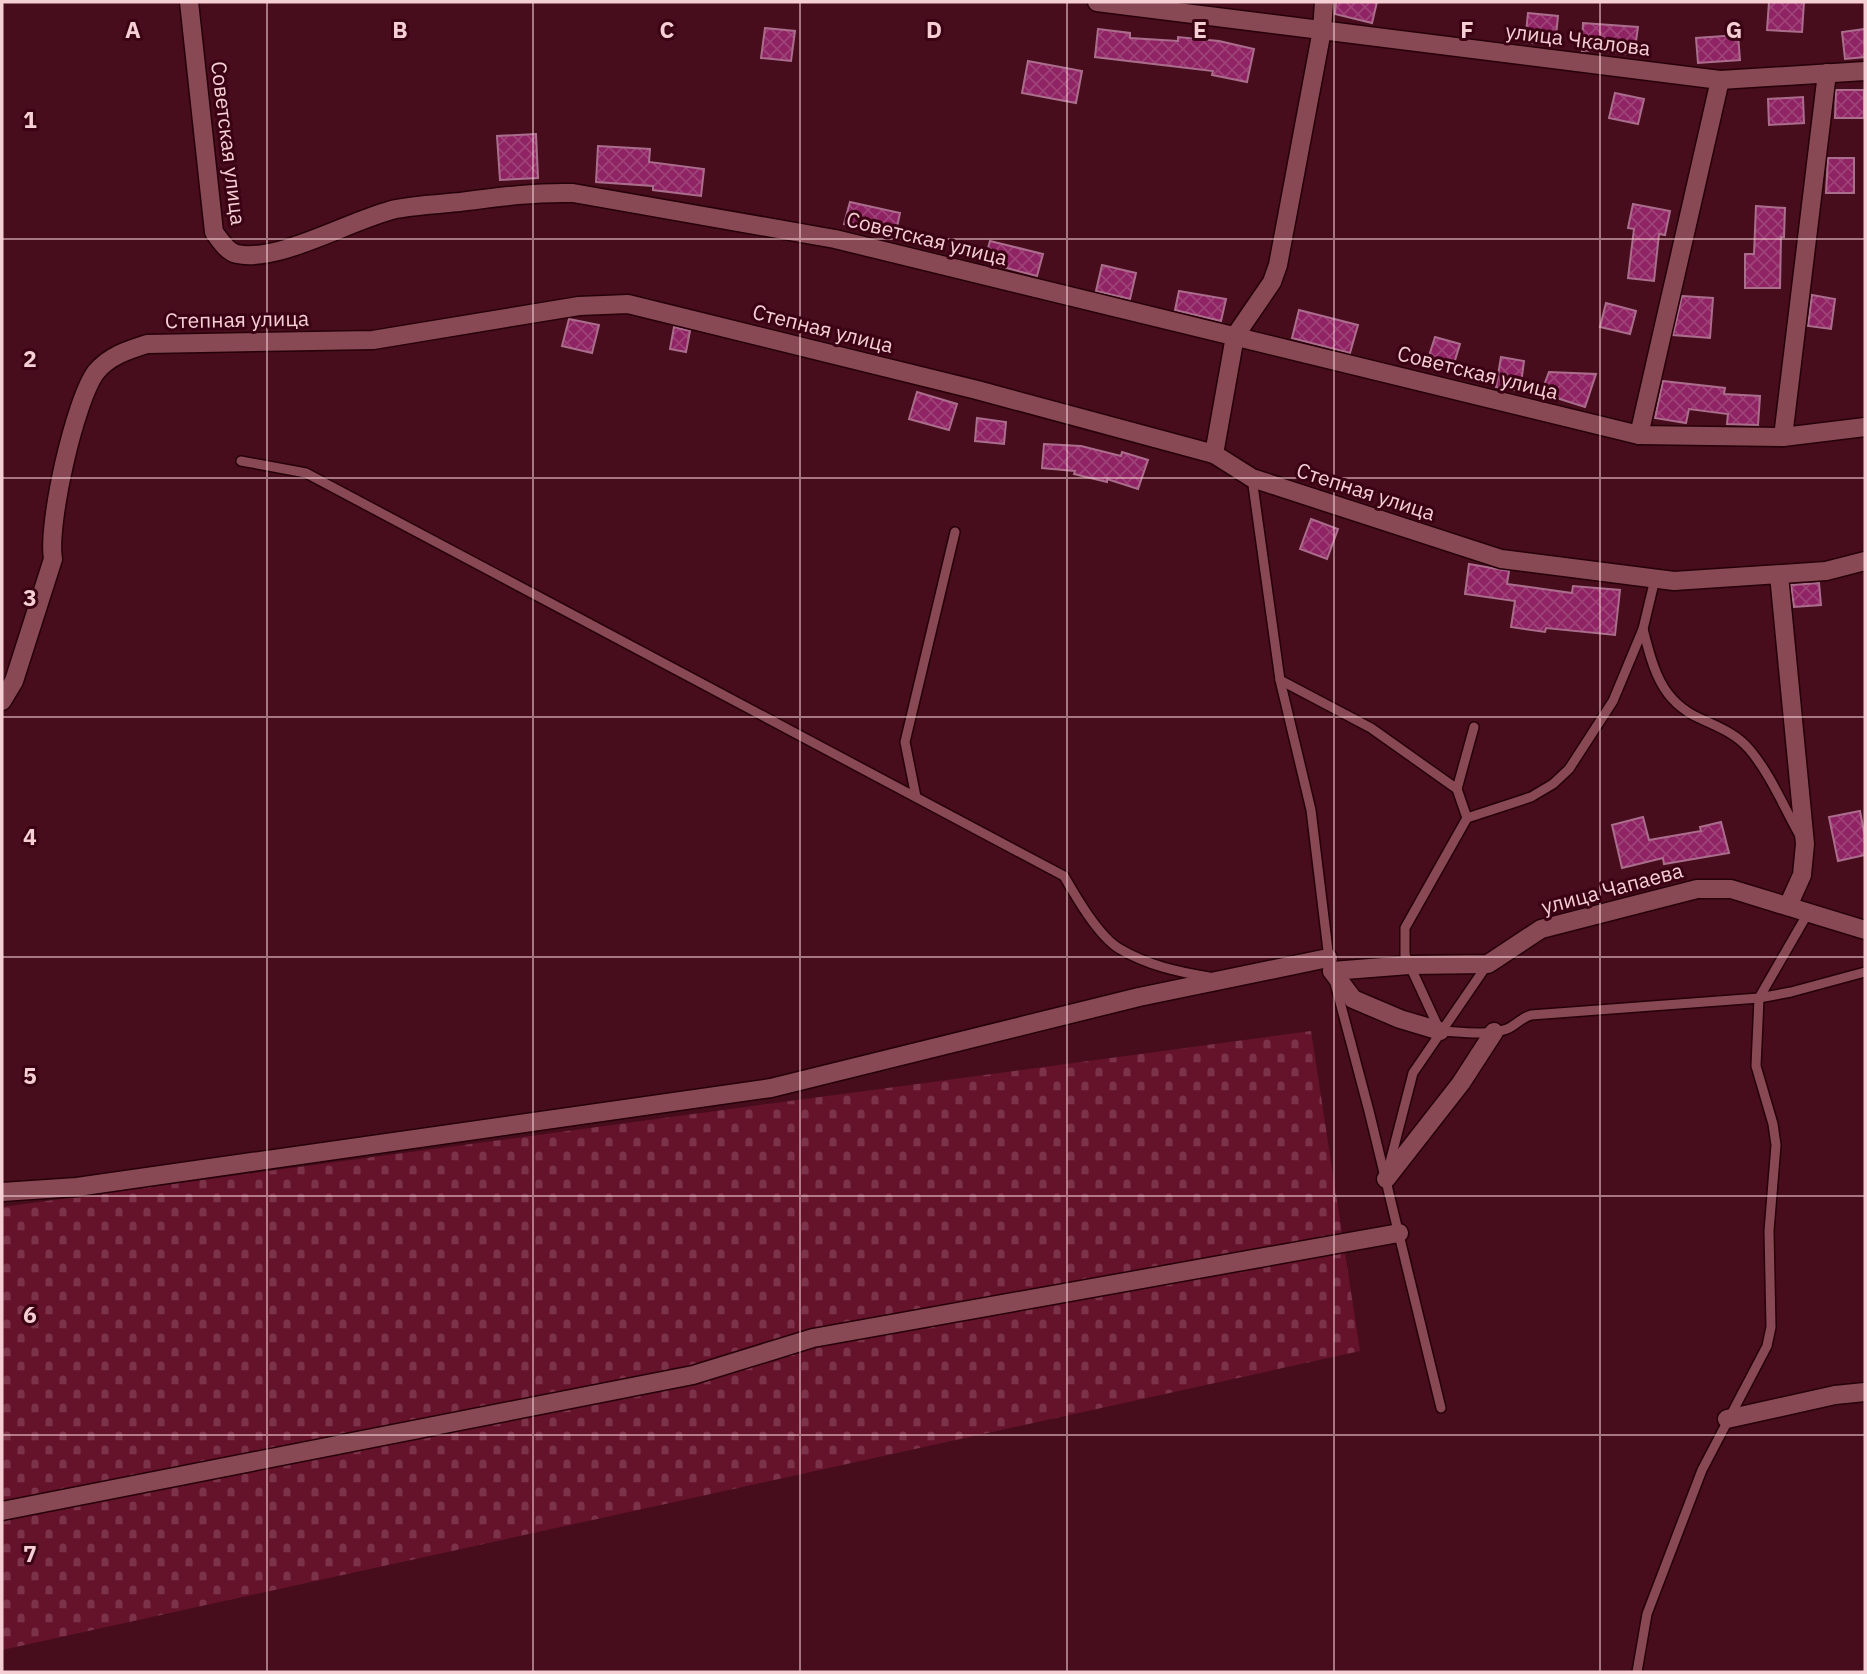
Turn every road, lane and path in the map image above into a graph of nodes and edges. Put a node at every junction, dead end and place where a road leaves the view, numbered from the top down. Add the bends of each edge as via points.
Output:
1 (189, 2) edge
2 (1097, 2) edge
3 (1324, 2) edge
4 (1322, 30) junction
5 (1865, 71) edge
6 (1828, 73) junction
7 (1720, 80) junction
8 (1235, 337) junction
9 (1865, 427) edge
10 (1639, 435) junction
11 (1783, 437) junction
12 (1214, 454) junction
13 (241, 461) dead end
14 (1252, 478) junction
15 (955, 532) dead end
16 (1865, 561) edge
17 (1779, 575) junction
18 (1655, 579) junction
19 (1643, 629) junction
20 (1280, 680) junction
21 (2, 701) edge
22 (1474, 727) dead end
23 (1458, 789) junction
24 (916, 797) junction
25 (1467, 818) junction
26 (1805, 844) junction
27 (1788, 906) junction
28 (1808, 913) junction
29 (1865, 930) edge
30 (1488, 964) junction
31 (1330, 965) junction
32 (1409, 965) junction
33 (1865, 972) edge
34 (1224, 979) junction
35 (1759, 998) junction
36 (1440, 1031) junction
37 (1494, 1032) junction
38 (1386, 1179) junction
39 (2, 1192) edge
40 (1399, 1233) junction
41 (1865, 1392) edge
42 (1441, 1408) dead end
43 (1727, 1419) junction
44 (2, 1511) edge
45 (1637, 1672) edge

1 - 8 street, Советская улица via 214,232 235,254 279,251 399,208 573,193 835,239
2 - 4 street, улица Чкалова
3 - 4 street
4 - 7 street, улица Чкалова
4 - 8 street via 1278,265 1272,282
5 - 6 street, улица Чкалова
6 - 7 street, улица Чкалова
6 - 11 street
7 - 10 street
8 - 10 street, Советская улица
8 - 12 street
9 - 11 street, Советская улица
10 - 11 street, Советская улица
12 - 14 street, Степная улица
12 - 21 street, Степная улица via 628,304 579,306 373,340 147,344 113,356 88,384 60,480 53,559 13,681
13 - 24 lane via 306,473
14 - 18 street, Степная улица via 1501,559
14 - 20 lane
15 - 24 lane via 905,742
16 - 17 street, Степная улица via 1826,571
17 - 18 street, Степная улица
17 - 26 street
18 - 19 lane
19 - 25 lane via 1613,701 1569,769 1531,797
19 - 26 lane via 1662,685 1676,702 1749,749
20 - 23 lane via 1371,728
20 - 31 lane via 1311,810
22 - 23 lane
23 - 25 lane
24 - 34 lane via 1064,876 1085,913 1118,948 1173,971
25 - 32 lane via 1405,928
26 - 27 street via 1802,875
27 - 28 street, улица Чапаева
27 - 30 street, улица Чапаева via 1731,889 1697,889 1541,929
28 - 29 street, улица Чапаева
28 - 35 lane
30 - 32 street
30 - 36 lane
31 - 32 street
31 - 34 street
31 - 36 street via 1353,999
31 - 38 lane
32 - 36 lane
33 - 35 lane
34 - 39 street via 771,1088 77,1187
35 - 37 lane via 1531,1015
35 - 43 lane via 1756,1066 1776,1145 1769,1231 1771,1327 1767,1346
36 - 37 lane
36 - 38 lane via 1413,1073
37 - 38 street via 1461,1083
38 - 40 lane
40 - 42 lane
40 - 44 street via 813,1338 693,1375
41 - 43 street
43 - 45 lane via 1702,1470 1647,1614

